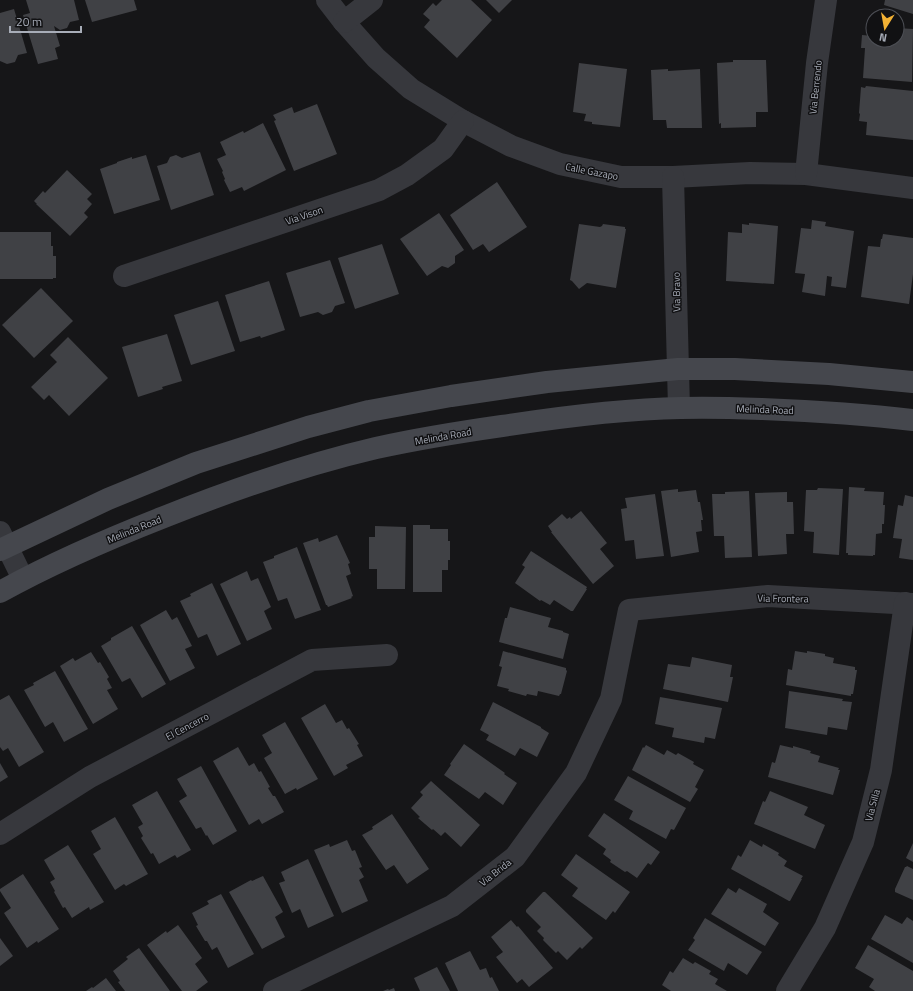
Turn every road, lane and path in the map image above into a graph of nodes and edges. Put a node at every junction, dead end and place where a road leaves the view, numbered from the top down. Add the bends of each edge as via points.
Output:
1 (327, 0) edge
2 (372, 0) edge
3 (826, 0) edge
4 (344, 22) junction
5 (463, 121) junction
6 (806, 174) junction
7 (673, 177) junction
8 (913, 188) edge
9 (124, 276) dead end
10 (678, 369) junction
11 (913, 382) edge
12 (679, 408) junction
13 (913, 420) edge
14 (2, 543) edge
15 (23, 579) junction
16 (0, 592) edge
17 (909, 604) edge
18 (630, 610) joint
19 (387, 655) dead end
20 (0, 834) edge
21 (274, 991) edge
22 (788, 991) edge

1 - 4 street, Calle Gazapo
2 - 4 street
3 - 6 street, Via Berrendo
4 - 5 street, Calle Gazapo via 376,58 411,89
5 - 7 street, Calle Gazapo via 511,146 560,164 620,177
5 - 9 street, Via Vison via 443,149 407,175 379,190
6 - 7 street, Calle Gazapo via 750,173
6 - 8 street, Calle Gazapo
7 - 10 street, Via Bravo
10 - 11 main road via 829,374
10 - 12 street, Via Bravo
10 - 14 main road via 548,382 451,396 308,427 196,463
12 - 13 main road, Melinda Road via 787,410
12 - 15 main road, Melinda Road via 558,418 375,448 206,500 115,536
14 - 15 street
15 - 16 main road, Melinda Road
17 - 18 street, Via Frontera via 768,596
17 - 22 street, Via Silla via 881,770 863,842 825,928
18 - 21 street, Via Brida via 611,698 602,719 576,774 515,856 452,906
19 - 20 street, El Cencerro via 312,660 90,777

